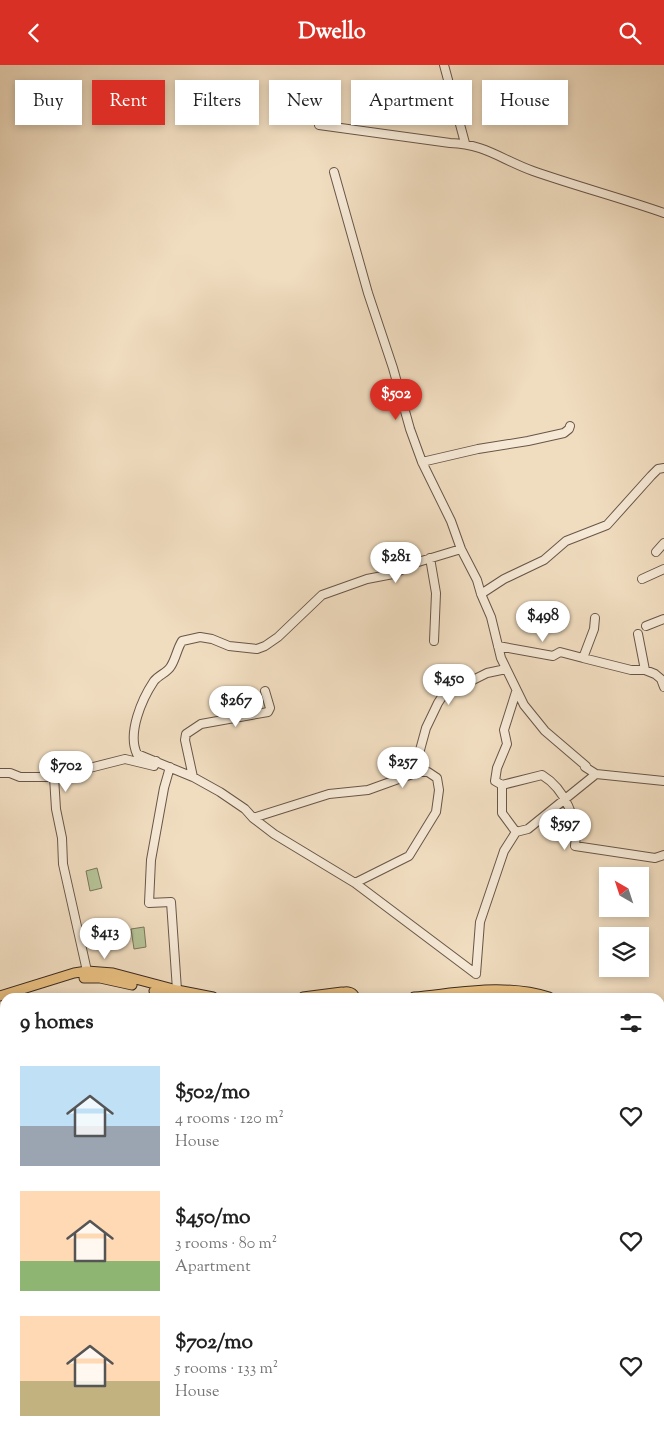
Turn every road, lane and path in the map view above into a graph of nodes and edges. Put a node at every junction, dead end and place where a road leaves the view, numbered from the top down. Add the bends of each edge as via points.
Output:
1 (444, 65) edge
2 (319, 125) dead end
3 (464, 143) junction
4 (334, 172) dead end
5 (664, 213) edge
6 (570, 426) dead end
7 (422, 463) junction
8 (664, 468) edge
9 (664, 543) edge
10 (461, 549) junction
11 (656, 552) dead end
12 (430, 558) junction
13 (664, 569) edge
14 (642, 579) dead end
15 (481, 593) junction
16 (595, 618) dead end
17 (664, 619) edge
18 (646, 626) dead end
19 (638, 634) dead end
20 (434, 641) dead end
21 (498, 646) junction
22 (583, 658) junction
23 (506, 669) junction
24 (645, 670) junction
25 (663, 681) edge
26 (265, 691) dead end
27 (516, 692) junction
28 (156, 761) junction
29 (170, 767) junction
30 (418, 772) junction
31 (0, 773) edge
32 (596, 774) junction
33 (54, 777) junction
34 (193, 777) junction
35 (664, 781) edge
36 (502, 785) junction
37 (565, 799) junction
38 (254, 818) junction
39 (516, 832) junction
40 (664, 855) edge
41 (355, 883) junction
42 (88, 971) junction
43 (7, 993) edge
44 (28, 993) edge
45 (173, 993) edge
46 (175, 993) edge
47 (178, 993) edge
48 (456, 993) edge
49 (532, 993) edge

1 - 3 street
2 - 3 street
3 - 5 street via 481,147 534,171
4 - 7 street
6 - 7 street via 564,433
7 - 10 street
8 - 15 street via 651,475 607,525 566,541 544,560
9 - 11 street
10 - 12 street
10 - 15 street
12 - 20 street via 436,593
12 - 28 street via 322,595 265,647 229,646 200,637 182,641 171,667 155,680 135,724 136,754
13 - 14 street
15 - 21 street
16 - 22 street
17 - 18 street
19 - 24 street
21 - 22 street via 553,656 560,652
21 - 23 street
22 - 24 street
23 - 27 street
23 - 30 street via 447,689 426,728
24 - 25 street
26 - 34 street via 270,708 268,712 201,724 186,734
27 - 32 street via 545,731
27 - 36 street via 504,730 507,744 495,781
28 - 29 street
28 - 33 street via 154,766 125,759
29 - 34 street
29 - 47 street via 151,860 149,903 171,902
30 - 38 street via 368,790 329,794
30 - 41 street via 428,772 437,778 436,812 409,857
31 - 33 street via 20,777
32 - 35 street
32 - 37 street
33 - 42 street via 63,864
34 - 38 street
36 - 37 street via 542,775 552,781
36 - 39 street via 502,813
37 - 39 street via 528,829
37 - 40 street via 576,830 575,847 655,858
38 - 41 street via 274,834
39 - 41 street via 504,851 480,922 476,974
42 - 43 main road
42 - 46 main road via 113,973
44 - 45 main road via 89,977
48 - 49 main road via 497,989

